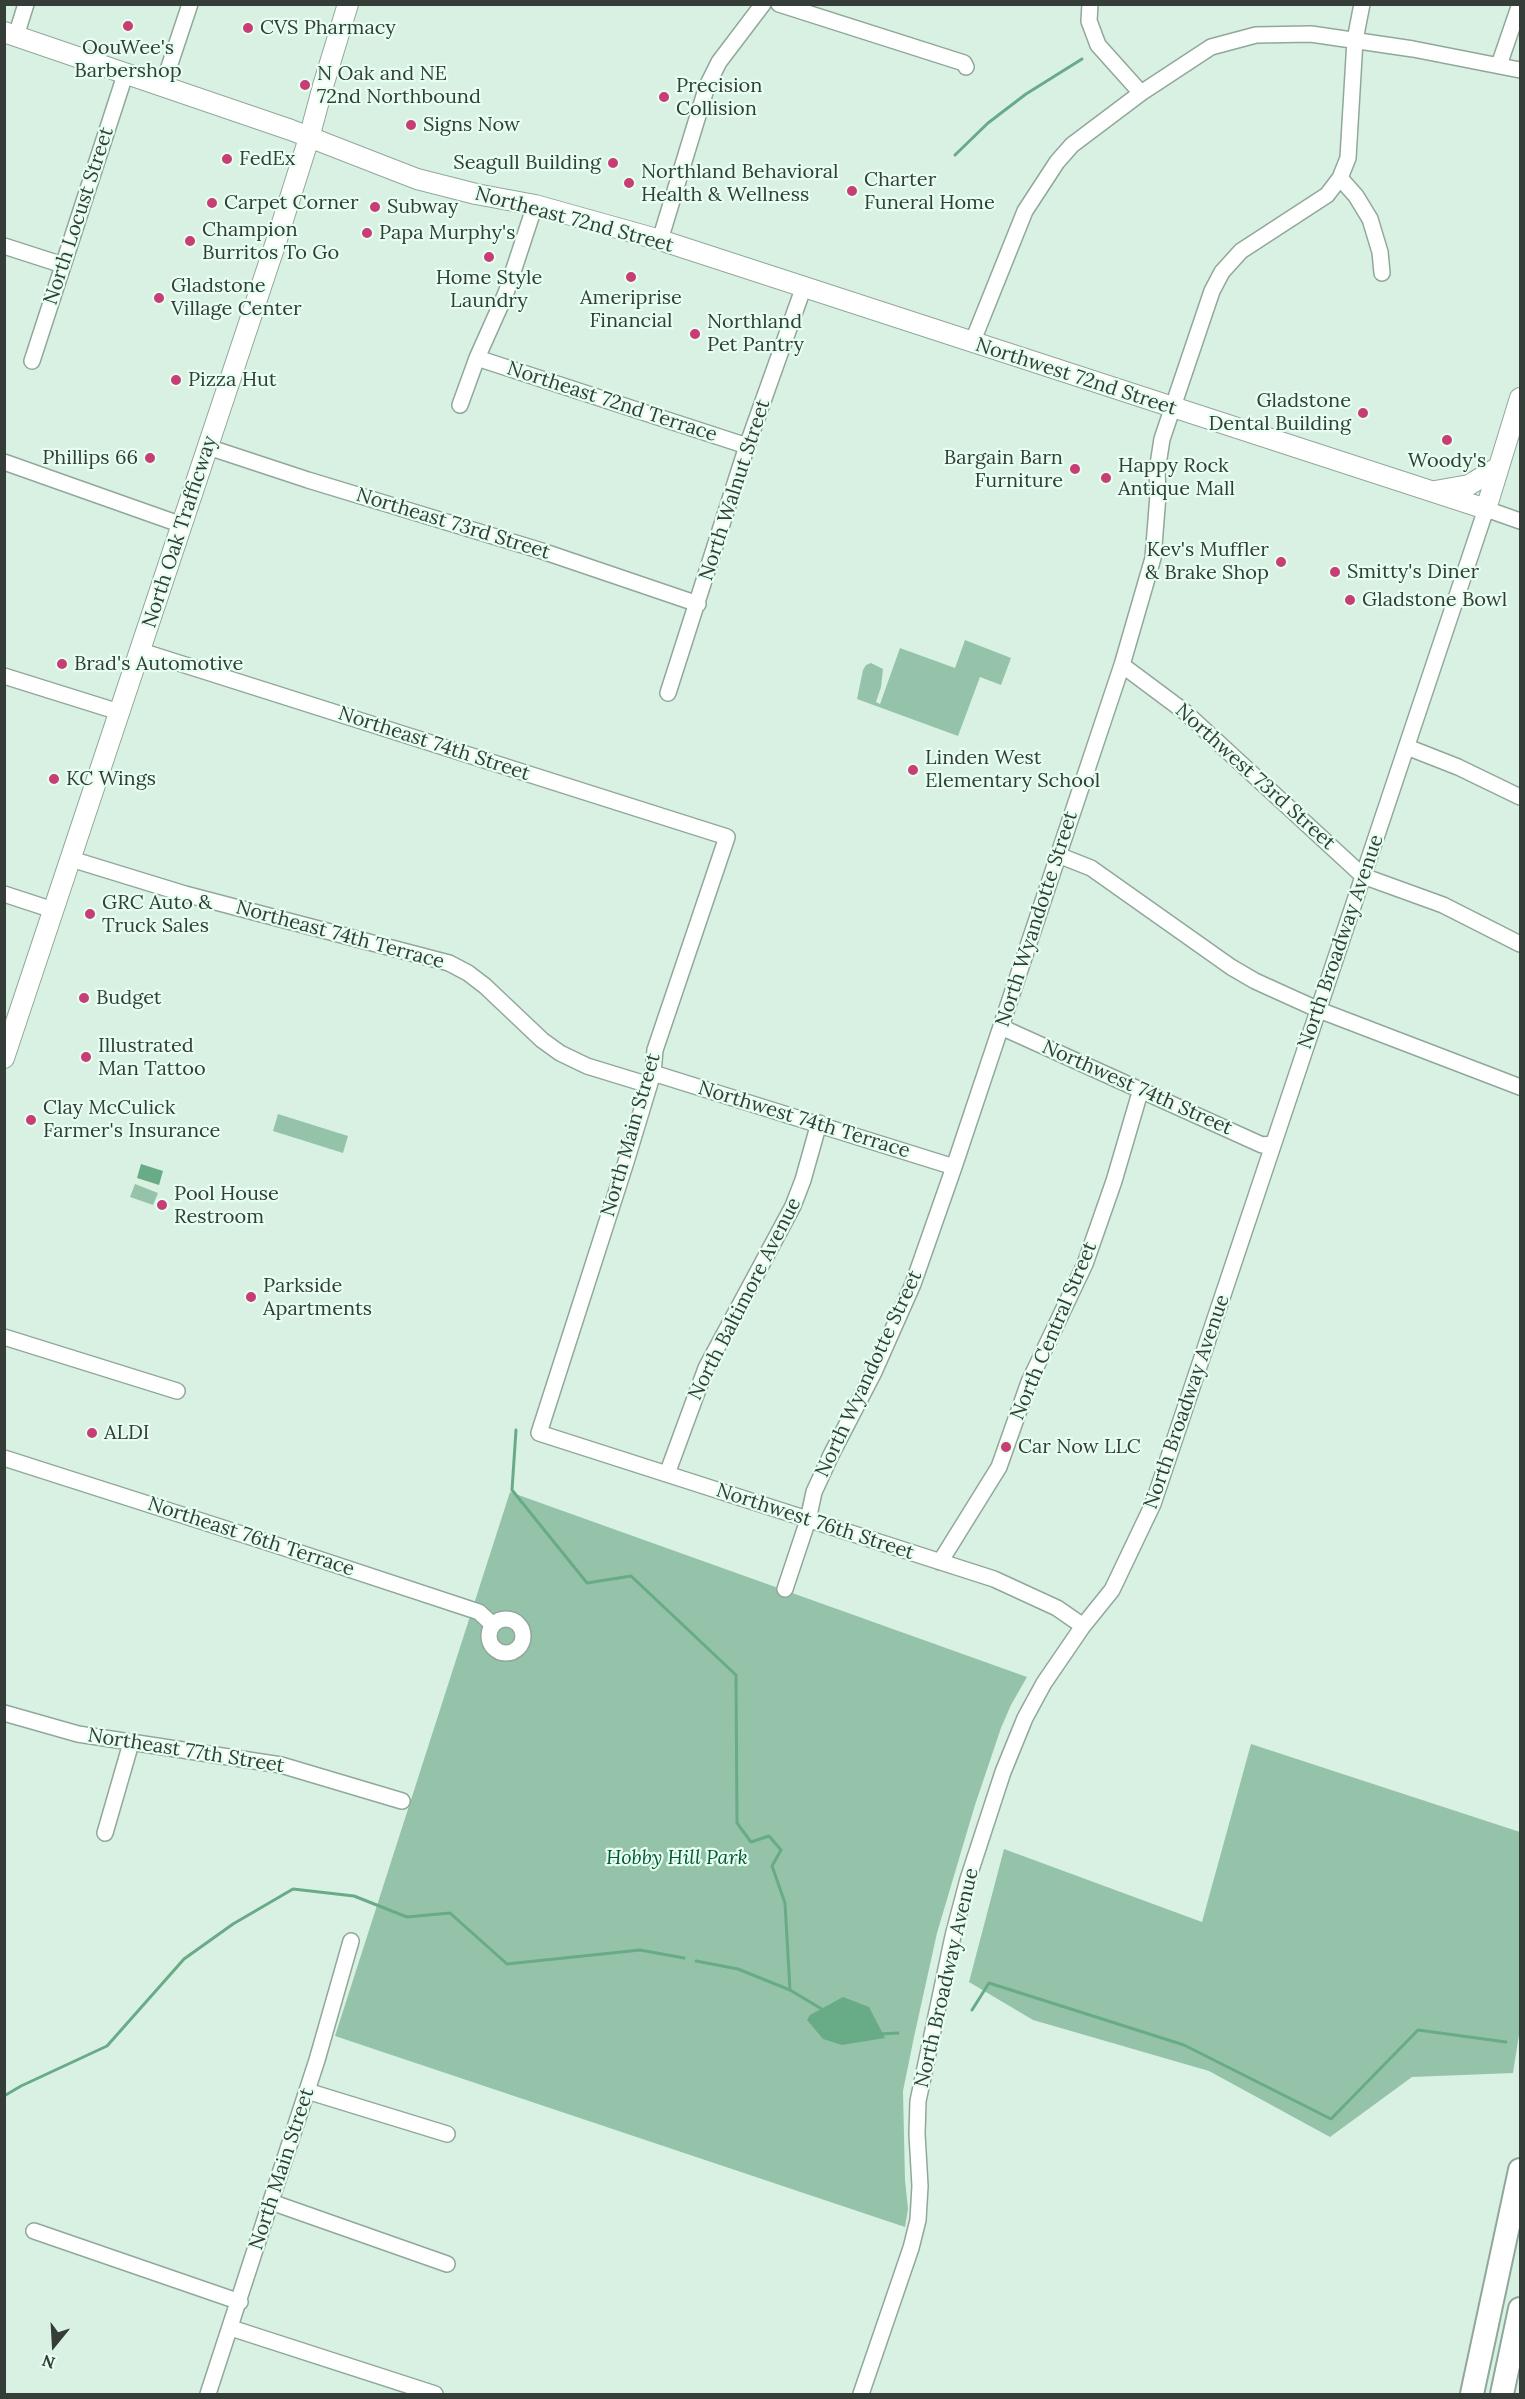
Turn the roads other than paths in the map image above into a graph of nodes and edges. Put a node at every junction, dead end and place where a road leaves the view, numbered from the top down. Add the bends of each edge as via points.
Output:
1 (26, 4) edge
2 (190, 4) edge
3 (348, 4) edge
4 (763, 4) edge
5 (779, 4) edge
6 (1090, 4) edge
7 (1362, 4) edge
8 (1520, 4) edge
9 (10, 34) edge
10 (1355, 40) junction
11 (1499, 65) junction
12 (966, 67) dead end
13 (1521, 70) edge
14 (126, 72) junction
15 (162, 85) junction
16 (1141, 93) junction
17 (309, 138) junction
18 (1340, 178) junction
19 (535, 205) junction
20 (660, 240) junction
21 (4, 246) edge
22 (63, 266) junction
23 (1382, 273) dead end
24 (803, 289) junction
25 (907, 322) joint
26 (972, 343) junction
27 (477, 358) junction
28 (32, 361) dead end
29 (1521, 398) edge
30 (460, 405) dead end
31 (1172, 408) junction
32 (747, 446) junction
33 (208, 447) junction
34 (4, 462) edge
35 (1497, 468) junction
36 (1432, 492) junction
37 (1486, 509) junction
38 (1521, 521) edge
39 (182, 525) junction
40 (698, 604) junction
41 (141, 651) junction
42 (1122, 665) junction
43 (4, 676) edge
44 (668, 693) dead end
45 (119, 712) junction
46 (1407, 747) junction
47 (1521, 797) edge
48 (727, 837) joint
49 (1058, 855) junction
50 (72, 860) junction
51 (1363, 876) junction
52 (4, 894) edge
53 (53, 910) junction
54 (1521, 944) edge
55 (1319, 1010) junction
56 (1001, 1027) junction
57 (4, 1058) edge
58 (651, 1079) junction
59 (1521, 1087) edge
60 (1141, 1089) junction
61 (819, 1124) junction
62 (1273, 1144) junction
63 (954, 1167) junction
64 (4, 1337) edge
65 (177, 1391) dead end
66 (539, 1433) joint
67 (4, 1458) edge
68 (667, 1473) junction
69 (808, 1520) junction
70 (940, 1562) junction
71 (784, 1589) dead end
72 (493, 1625) dead end
73 (1083, 1626) junction
74 (4, 1713) edge
75 (131, 1743) junction
76 (402, 1801) dead end
77 (105, 1833) dead end
78 (351, 1941) dead end
79 (307, 2091) junction
80 (447, 2134) dead end
81 (1521, 2170) edge
82 (272, 2202) junction
83 (34, 2231) dead end
84 (447, 2264) dead end
85 (240, 2302) junction
86 (1521, 2309) edge
87 (231, 2328) junction
88 (433, 2393) edge
89 (208, 2394) edge
90 (861, 2394) edge
91 (1472, 2394) edge
92 (1502, 2394) edge

1 - 9 street
2 - 15 street
3 - 17 main road, North Oak Trafficway
4 - 20 street via 719,62 707,86
5 - 12 street via 964,63
6 - 16 street via 1089,21 1098,45
7 - 10 street, North Wyandotte Street
8 - 11 street
9 - 14 main road, Northeast 72nd Street
10 - 11 street
10 - 16 street via 1280,33 1233,40 1211,47
10 - 18 street, North Wyandotte Street via 1348,158
11 - 13 street
14 - 15 main road, Northeast 72nd Street
14 - 22 street, North Locust Street
15 - 17 main road, Northeast 72nd Street
16 - 26 street via 1072,145 1043,181 1025,211
17 - 19 main road, Northeast 72nd Street via 417,179
17 - 33 main road, North Oak Trafficway
18 - 23 street via 1370,219
18 - 31 street, North Wyandotte Street via 1327,195 1241,251 1222,272
19 - 20 main road, Northeast 72nd Street
19 - 27 street via 506,293
20 - 24 main road, Northeast 72nd Street
21 - 22 street
22 - 28 street, North Locust Street
24 - 25 main road, Northeast 72nd Street
24 - 32 street, North Walnut Street
25 - 26 main road, Northwest 72nd Street
26 - 31 main road, Northwest 72nd Street
27 - 30 street
27 - 32 street, Northeast 72nd Terrace
29 - 35 main road, North Broadway Avenue
31 - 36 main road, Northwest 72nd Street
31 - 42 street, North Wyandotte Street via 1159,455 1153,558
32 - 40 street, North Walnut Street
33 - 39 main road, North Oak Trafficway
33 - 40 street, Northeast 73rd Street via 543,551
34 - 39 street
35 - 36 main road via 1469,485
35 - 37 main road, North Broadway Avenue
36 - 37 main road, Northwest 72nd Street
37 - 38 street, Northwest 72nd Street
37 - 46 street, North Broadway Avenue
39 - 41 main road, North Oak Trafficway
40 - 44 street, North Walnut Street
41 - 45 main road, North Oak Trafficway
41 - 48 street, Northeast 74th Street
42 - 49 street, North Wyandotte Street
42 - 51 street, Northwest 73rd Street via 1185,712
43 - 45 street
45 - 50 main road, North Oak Trafficway
46 - 47 street
46 - 51 street, North Broadway Avenue
48 - 58 street, North Main Street via 655,1050
49 - 55 street via 1091,868 1247,976
49 - 56 street, North Wyandotte Street
50 - 53 main road, North Oak Trafficway
50 - 58 street, Northeast 74th Terrace via 185,894 443,961 485,986 560,1053 587,1066
51 - 54 street, Northwest 73rd Street via 1443,906
51 - 55 street, North Broadway Avenue
52 - 53 street
53 - 57 main road, North Oak Trafficway
55 - 59 street
55 - 62 street, North Broadway Avenue
56 - 60 street, Northwest 74th Street
56 - 63 street, North Wyandotte Street
58 - 61 street, Northwest 74th Terrace
58 - 66 street, North Main Street
60 - 62 street, Northwest 74th Street via 1262,1145
60 - 70 street, North Central Street via 1084,1264 1029,1382 999,1467
61 - 63 street, Northwest 74th Terrace
61 - 68 street, North Baltimore Avenue via 793,1206 706,1368
62 - 73 street, North Broadway Avenue via 1153,1504 1112,1590
63 - 69 street, North Wyandotte Street via 913,1284 874,1372 822,1473
64 - 65 street
66 - 68 street, Northwest 76th Street
67 - 72 street, Northeast 76th Terrace via 479,1612
68 - 69 street, Northwest 76th Street
69 - 70 street, Northwest 76th Street
69 - 71 street, North Wyandotte Street
70 - 73 street, Northwest 76th Street via 1018,1589 1058,1608
73 - 90 street, North Broadway Avenue via 1025,1718 968,1879 918,2101 918,2220
74 - 75 street, Northeast 77th Street via 50,1728
75 - 76 street, Northeast 77th Street via 270,1762
75 - 77 street
78 - 79 street, North Main Street
79 - 80 street
79 - 82 street, North Main Street
81 - 91 highway
82 - 84 street
82 - 85 street, North Main Street
83 - 85 street
85 - 87 street, North Main Street
86 - 92 highway
87 - 88 street
87 - 89 street, North Main Street

